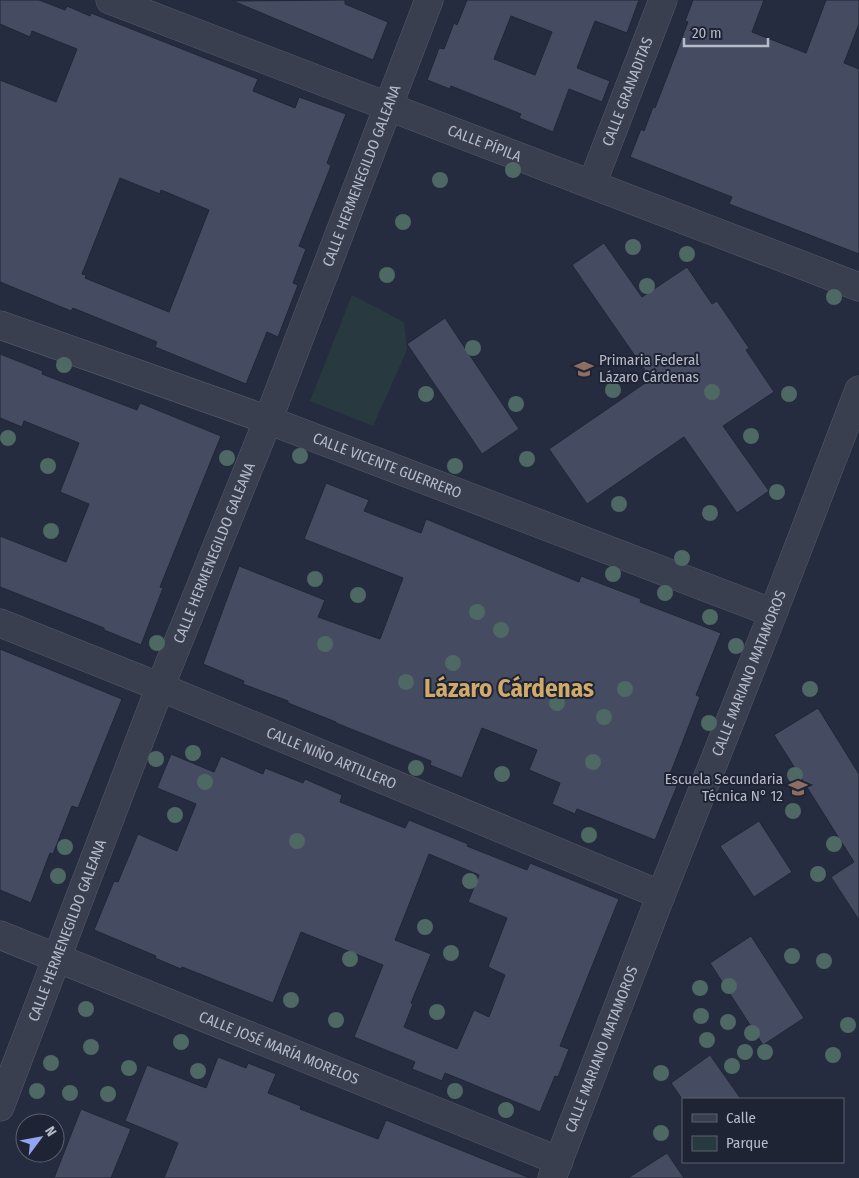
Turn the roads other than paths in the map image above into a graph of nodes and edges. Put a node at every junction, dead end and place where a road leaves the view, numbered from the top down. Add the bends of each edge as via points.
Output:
1 (110, 0) edge
2 (429, 0) edge
3 (663, 0) edge
4 (388, 106) junction
5 (592, 184) junction
6 (859, 287) edge
7 (0, 325) edge
8 (859, 390) edge
9 (268, 420) junction
10 (773, 613) junction
11 (0, 623) edge
12 (160, 687) junction
13 (661, 895) junction
14 (0, 934) edge
15 (57, 958) junction
16 (0, 1107) edge
17 (556, 1170) edge

1 - 4 street, CALLE PÍPILA
2 - 4 street, CALLE HERMENEGILDO GALEANA
3 - 5 street, CALLE GRANADITAS
4 - 5 street, CALLE PÍPILA
4 - 9 street, CALLE HERMENEGILDO GALEANA
5 - 6 street, CALLE PÍPILA
7 - 9 street, CALLE VICENTE GUERRERO
8 - 10 street, CALLE MARIANO MATAMOROS
9 - 10 street, CALLE VICENTE GUERRERO
9 - 12 street, CALLE HERMENEGILDO GALEANA
10 - 13 street, CALLE MARIANO MATAMOROS
11 - 12 street, CALLE NIÑO ARTILLERO
12 - 13 street, CALLE NIÑO ARTILLERO
12 - 15 street, CALLE HERMENEGILDO GALEANA
13 - 17 street, CALLE MARIANO MATAMOROS
14 - 15 street, CALLE JOSÉ MARÍA MORELOS
15 - 16 street, CALLE HERMENEGILDO GALEANA
15 - 17 street, CALLE JOSÉ MARÍA MORELOS

